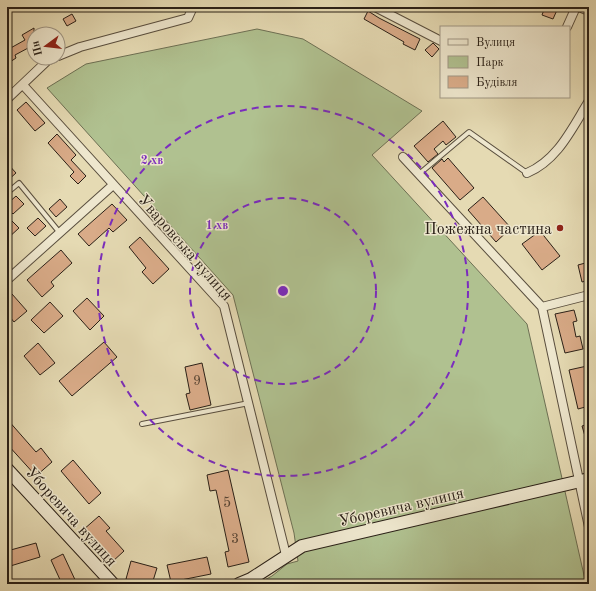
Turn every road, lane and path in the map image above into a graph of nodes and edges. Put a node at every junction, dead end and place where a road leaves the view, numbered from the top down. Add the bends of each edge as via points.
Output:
1 (193, 7) edge
2 (375, 7) edge
3 (578, 7) edge
4 (589, 11) edge
5 (568, 26) edge
6 (440, 40) edge
7 (66, 53) edge
8 (42, 66) edge
9 (23, 85) junction
10 (7, 99) edge
11 (589, 100) edge
12 (403, 157) dead end
13 (527, 173) joint
14 (419, 174) junction
15 (113, 185) junction
16 (7, 193) edge
17 (60, 233) junction
18 (7, 280) edge
19 (589, 295) edge
20 (542, 307) junction
21 (249, 402) junction
22 (142, 424) dead end
23 (7, 468) edge
24 (584, 480) edge
25 (589, 527) edge
26 (286, 555) junction
27 (113, 584) edge
28 (239, 584) edge

1 - 7 street via 188,18
2 - 6 street
3 - 4 street
3 - 5 street
8 - 9 street
9 - 10 street
9 - 15 street, Уваровська вулиця
11 - 13 street via 558,151 539,168
12 - 14 street
13 - 14 lane via 469,132
14 - 20 street
15 - 17 street
15 - 21 street, Уваровська вулиця via 224,306
16 - 17 lane via 19,183
17 - 18 street
19 - 20 street
20 - 24 street
21 - 22 lane
21 - 26 street, Уваровська вулиця
23 - 27 street, Уборевича вулиця
24 - 25 street
24 - 26 street, Уборевича вулиця via 302,546
26 - 28 street, Уборевича вулиця via 256,576

